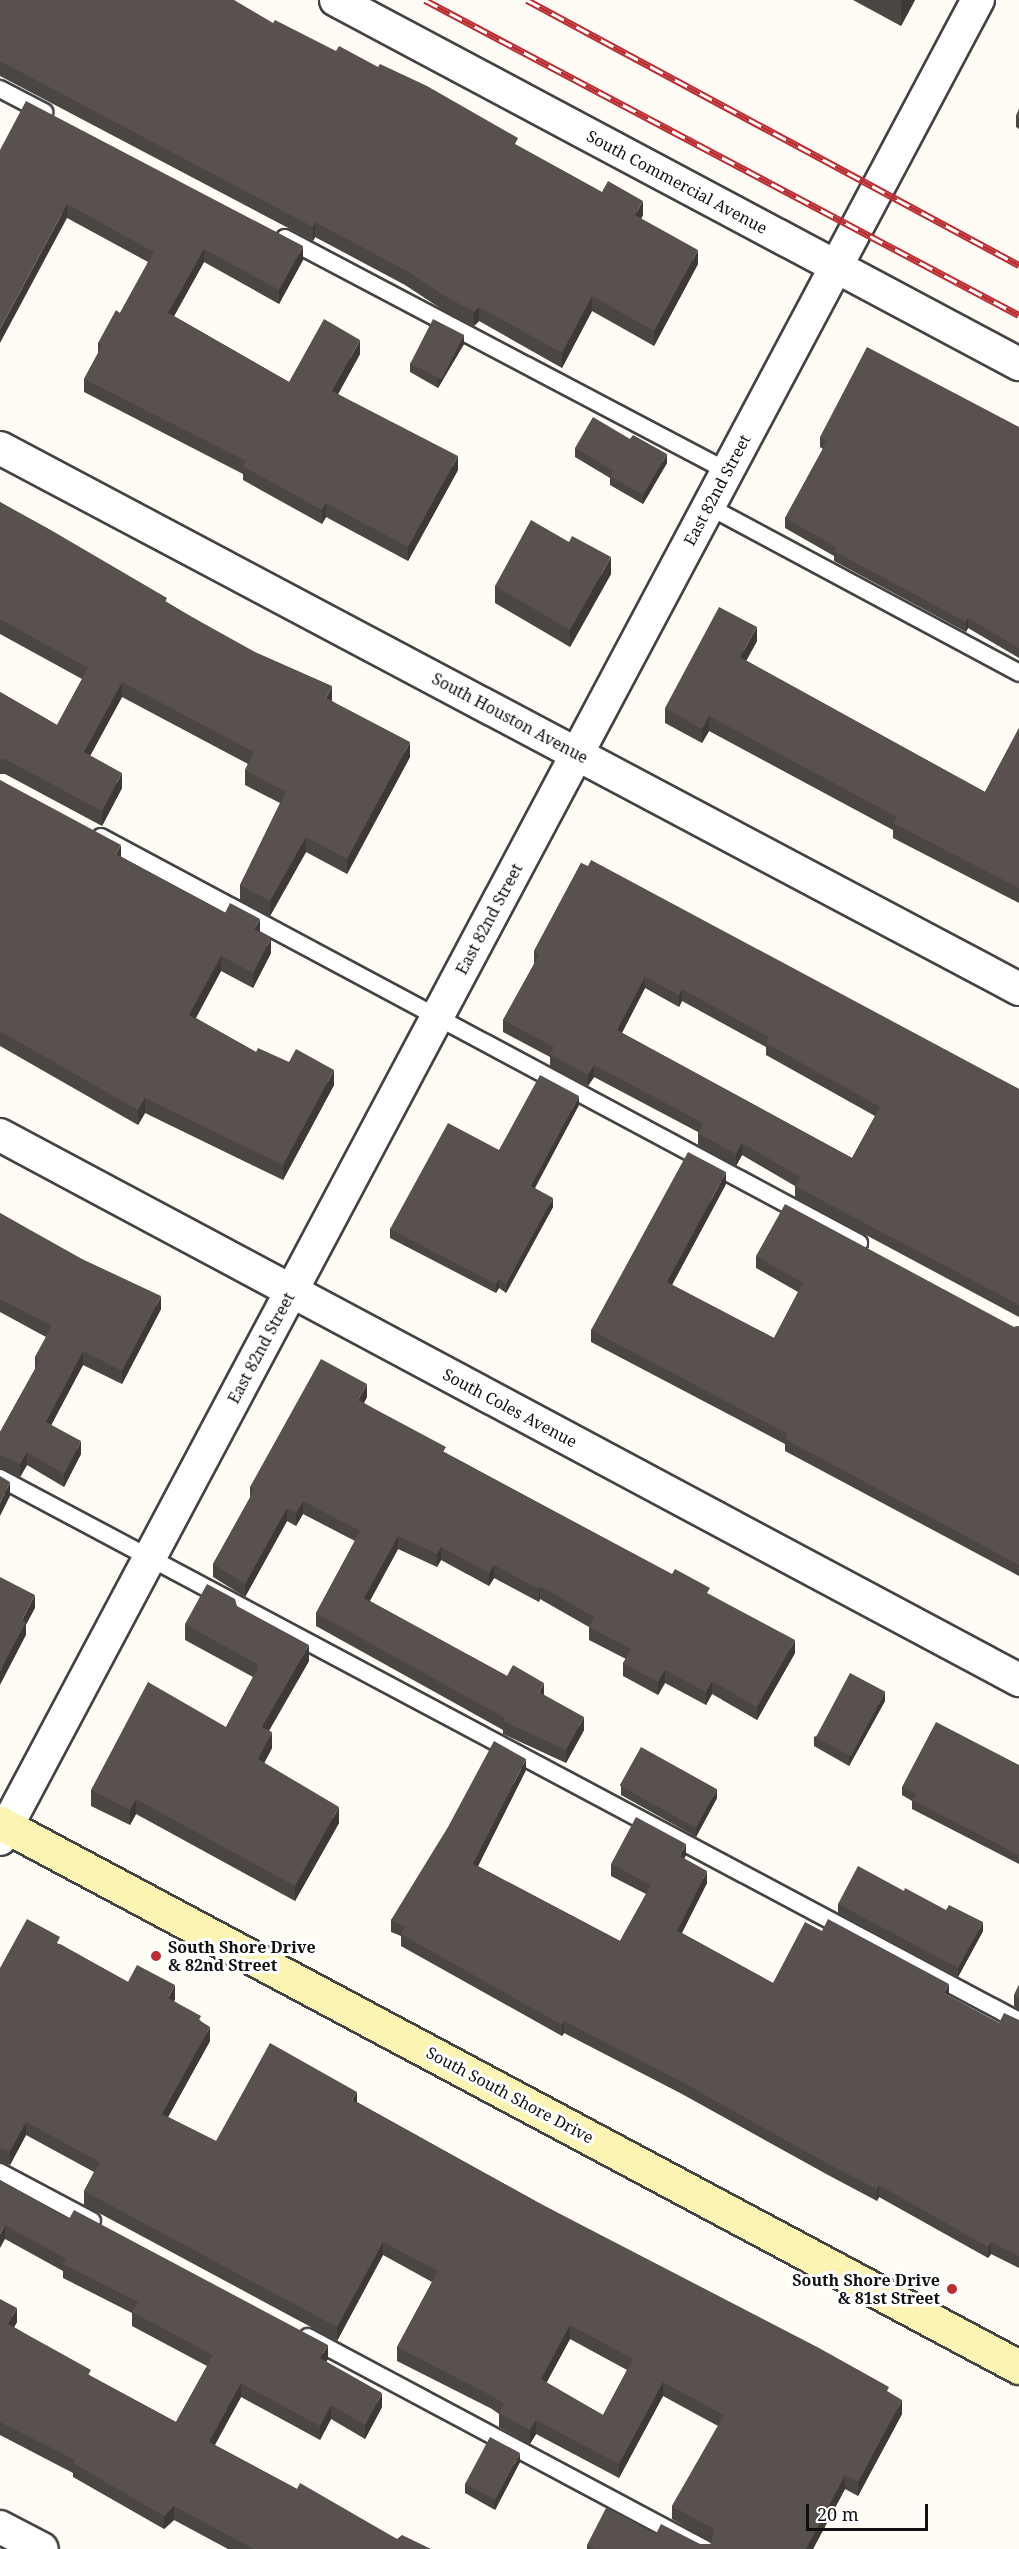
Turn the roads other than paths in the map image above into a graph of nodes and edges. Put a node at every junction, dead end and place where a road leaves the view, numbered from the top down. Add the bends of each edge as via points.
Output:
1 (336, 0) edge
2 (978, 0) edge
3 (0, 88) edge
4 (63, 122) edge
5 (274, 232) edge
6 (836, 267) junction
7 (1019, 364) edge
8 (0, 448) edge
9 (727, 471) junction
10 (708, 506) junction
11 (1019, 673) edge
12 (576, 754) junction
13 (83, 828) edge
14 (1019, 989) edge
15 (437, 1017) junction
16 (0, 1135) edge
17 (873, 1251) edge
18 (291, 1291) junction
19 (0, 1478) edge
20 (150, 1557) junction
21 (1019, 1680) edge
22 (2, 1829) edge
23 (1019, 2021) edge
24 (0, 2172) edge
25 (105, 2228) edge
26 (295, 2330) edge
27 (1019, 2367) edge
28 (0, 2527) edge
29 (42, 2549) edge
30 (705, 2549) edge

1 - 6 street, South Commercial Avenue
2 - 6 street, East 82nd Street
3 - 4 lane
5 - 9 lane
6 - 7 street, South Commercial Avenue
6 - 9 street, East 82nd Street
8 - 12 street, South Houston Avenue
9 - 10 street, East 82nd Street
10 - 11 lane
10 - 12 street, East 82nd Street
12 - 14 street, South Houston Avenue
12 - 15 street, East 82nd Street
13 - 15 lane
15 - 17 lane
15 - 18 street, East 82nd Street
16 - 18 street, South Coles Avenue
18 - 20 street, East 82nd Street
18 - 21 street, South Coles Avenue
19 - 20 lane
20 - 22 street, East 82nd Street
20 - 23 lane
22 - 27 street, South South Shore Drive
24 - 25 lane
26 - 30 lane
28 - 29 street

